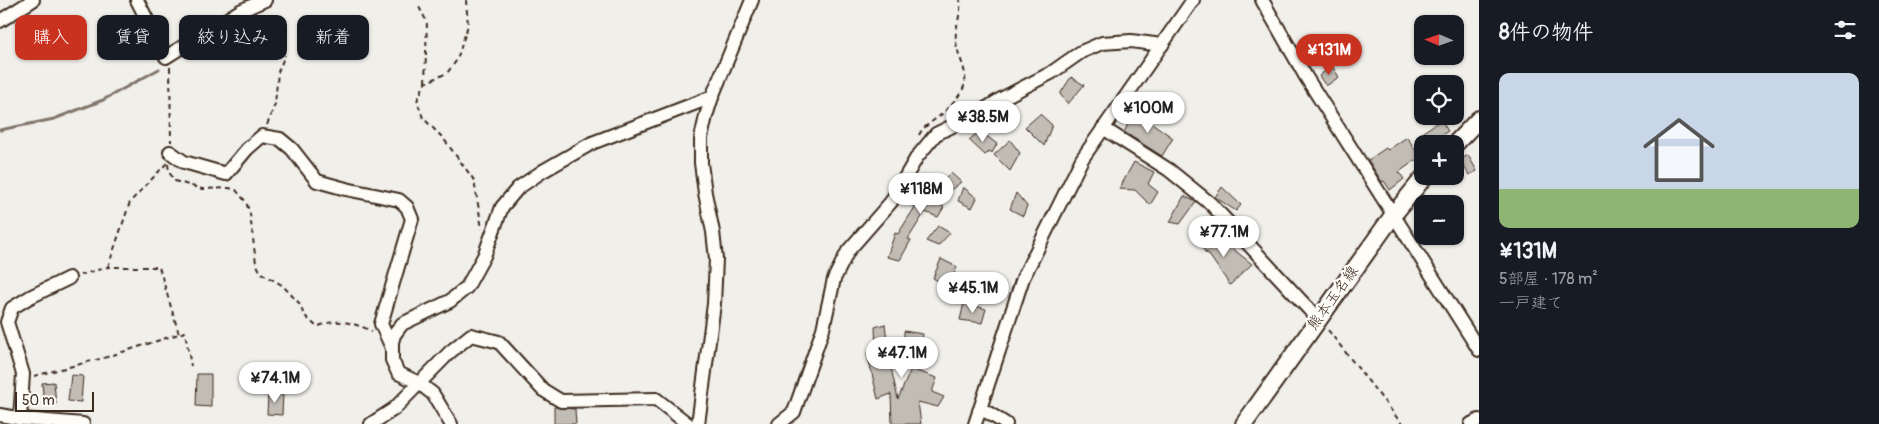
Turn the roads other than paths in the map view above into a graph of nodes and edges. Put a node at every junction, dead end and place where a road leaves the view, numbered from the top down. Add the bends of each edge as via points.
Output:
1 (33, 0) edge
2 (137, 0) edge
3 (265, 0) edge
4 (752, 0) edge
5 (1192, 0) edge
6 (1262, 0) edge
7 (0, 21) edge
8 (1162, 45) junction
9 (712, 97) junction
10 (1479, 119) edge
11 (1103, 128) junction
12 (1464, 135) edge
13 (169, 157) road end
14 (1418, 185) edge
15 (1394, 214) junction
16 (70, 278) road end
17 (1318, 319) junction
18 (392, 344) junction
19 (1479, 350) edge
20 (419, 383) junction
21 (979, 411) junction
22 (10, 417) edge
23 (1479, 420) edge
24 (83, 424) edge
25 (371, 424) edge
26 (450, 424) edge
27 (688, 424) edge
28 (698, 424) edge
29 (779, 424) edge
30 (976, 424) edge
31 (1006, 424) edge
32 (1244, 424) edge
33 (1471, 424) edge

1 - 7 street
2 - 3 street via 166,57 240,11
4 - 9 street
5 - 8 street
6 - 15 street via 1306,77
8 - 11 street
8 - 29 street via 1102,42 978,114 936,134 917,157 891,202 848,251 834,279 824,329 794,412
9 - 18 street via 587,146 518,188 502,207 484,256 467,287 450,301 402,324
9 - 28 street via 701,138 701,163 716,259 714,304
10 - 12 main road
11 - 17 street via 1169,170 1212,204
11 - 21 street via 1082,159 1023,278
13 - 18 street via 226,174 247,148 262,136 280,139 318,180 399,200 407,207 412,219 381,324
14 - 15 main road, 熊本玉名線
15 - 17 main road, 熊本玉名線
15 - 19 street
16 - 22 street via 12,308 7,322 23,374
17 - 32 main road, 熊本玉名線
18 - 20 street via 392,360 398,373
20 - 25 street via 394,409
20 - 26 street via 433,394
20 - 27 street via 471,335 499,342 544,390 560,401 656,399
21 - 30 street
21 - 31 street via 987,412
22 - 24 street
23 - 33 street

